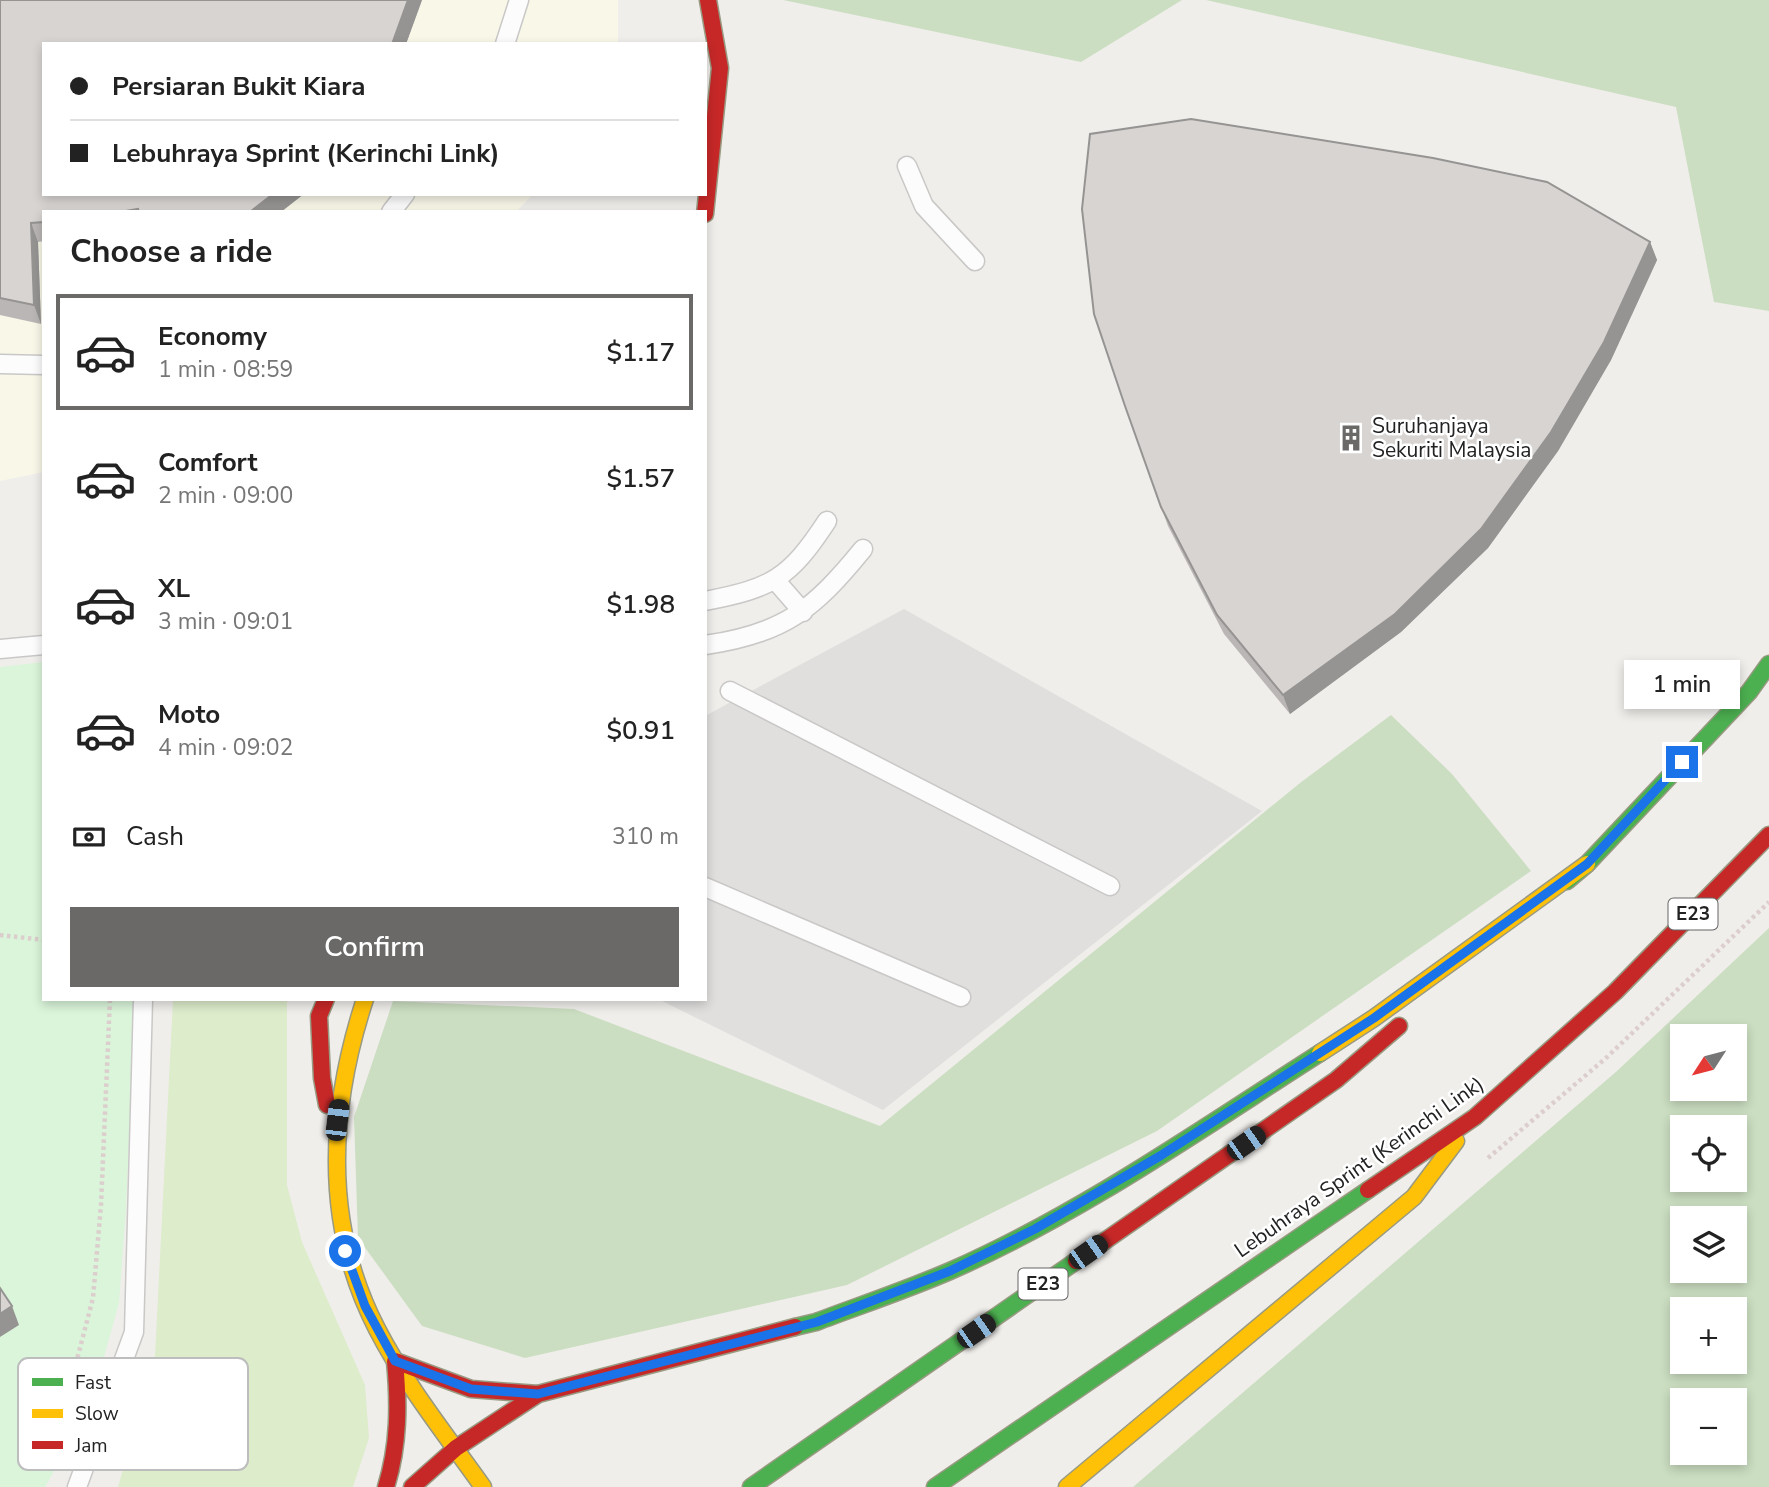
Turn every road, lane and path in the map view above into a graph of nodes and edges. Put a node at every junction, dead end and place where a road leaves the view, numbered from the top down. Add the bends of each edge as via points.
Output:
1 (519, 0) edge
2 (708, 0) edge
3 (506, 42) edge
4 (907, 166) dead end
5 (707, 195) edge
6 (403, 196) edge
7 (393, 210) edge
8 (975, 261) dead end
9 (0, 364) edge
10 (42, 365) edge
11 (827, 522) dead end
12 (863, 549) dead end
13 (776, 581) junction
14 (707, 601) edge
15 (803, 612) junction
16 (42, 645) edge
17 (707, 645) edge
18 (0, 649) edge
19 (1769, 664) edge
20 (730, 691) dead end
21 (1769, 835) edge
22 (1587, 864) junction
23 (1110, 886) dead end
24 (707, 888) edge
25 (0, 935) edge
26 (42, 940) edge
27 (1440, 990) dead end
28 (961, 997) dead end
29 (110, 1001) edge
30 (143, 1001) edge
31 (325, 1001) edge
32 (364, 1001) edge
33 (1409, 1017) dead end
34 (1475, 1117) junction
35 (334, 1141) junction
36 (77, 1358) edge
37 (124, 1358) edge
38 (395, 1361) junction
39 (538, 1394) junction
40 (456, 1448) junction
41 (82, 1470) edge
42 (76, 1487) edge
43 (386, 1487) edge
44 (412, 1487) edge
45 (483, 1487) edge
46 (751, 1487) edge
47 (935, 1487) edge
48 (1067, 1487) edge

1 - 3 lane
2 - 5 main road via 720,68
4 - 8 lane via 924,206
6 - 7 lane
9 - 10 lane
11 - 13 lane via 807,551
12 - 15 lane via 834,585
13 - 14 lane
13 - 15 lane
15 - 17 lane via 736,641
16 - 18 lane
19 - 22 main road via 1749,692
20 - 23 lane
21 - 34 main road, Lebuhraya Sprint (Kerinchi Link) / E23 via 1615,992
22 - 27 main road
22 - 39 main road via 1374,1018 1160,1156 1035,1229 950,1271 817,1322
24 - 28 lane
25 - 26 path
29 - 36 path via 93,1298
30 - 37 lane via 134,1332
31 - 35 main road via 319,1016 322,1077
32 - 35 main road via 342,1078
33 - 46 main road, E23 via 1336,1080
34 - 47 main road, Lebuhraya Sprint (Kerinchi Link) / E23
34 - 48 main road via 1414,1197
35 - 38 main road via 345,1251 365,1306
38 - 39 main road via 471,1389
38 - 40 main road
38 - 43 main road via 399,1424
39 - 40 main road
40 - 44 main road
40 - 45 main road
41 - 42 lane

